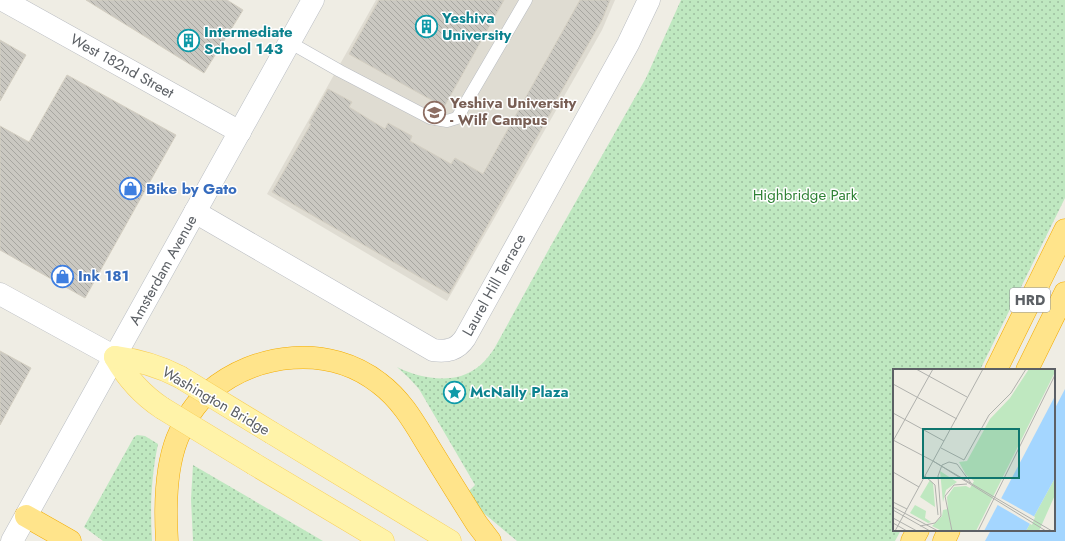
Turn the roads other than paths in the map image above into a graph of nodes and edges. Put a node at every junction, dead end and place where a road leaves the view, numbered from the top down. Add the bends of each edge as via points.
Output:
1 (3, 0) edge
2 (313, 0) edge
3 (526, 0) edge
4 (649, 0) edge
5 (289, 42) junction
6 (240, 132) junction
7 (195, 212) junction
8 (1065, 230) edge
9 (1065, 293) edge
10 (0, 294) edge
11 (115, 357) junction
12 (996, 369) edge
13 (1027, 369) edge
14 (26, 516) junction
15 (917, 531) edge
16 (949, 531) edge
17 (12, 541) edge
18 (70, 541) edge
19 (167, 541) edge
20 (383, 541) edge
21 (450, 541) edge
22 (490, 541) edge
23 (912, 541) edge
24 (944, 541) edge

1 - 6 street, West 182nd Street
2 - 5 street, Amsterdam Avenue
3 - 5 lane via 457,118 447,121 430,118
4 - 7 street, Laurel Hill Terrace via 628,44 465,338 456,348 433,350
5 - 6 street, Amsterdam Avenue
6 - 7 street, Amsterdam Avenue
7 - 11 street, Amsterdam Avenue
8 - 12 highway, HRD
9 - 13 highway, HRD
10 - 11 street
11 - 14 street, Amsterdam Avenue
11 - 20 main road, Washington Bridge, bridge via 136,387 162,408
11 - 21 main road, Washington Bridge, bridge via 150,364 180,377
14 - 17 street, Amsterdam Avenue
14 - 18 highway
15 - 23 highway
16 - 24 highway
19 - 22 highway via 166,514 170,463 190,413 208,392 243,370 269,361 307,358 348,365 378,382 391,393 407,411

